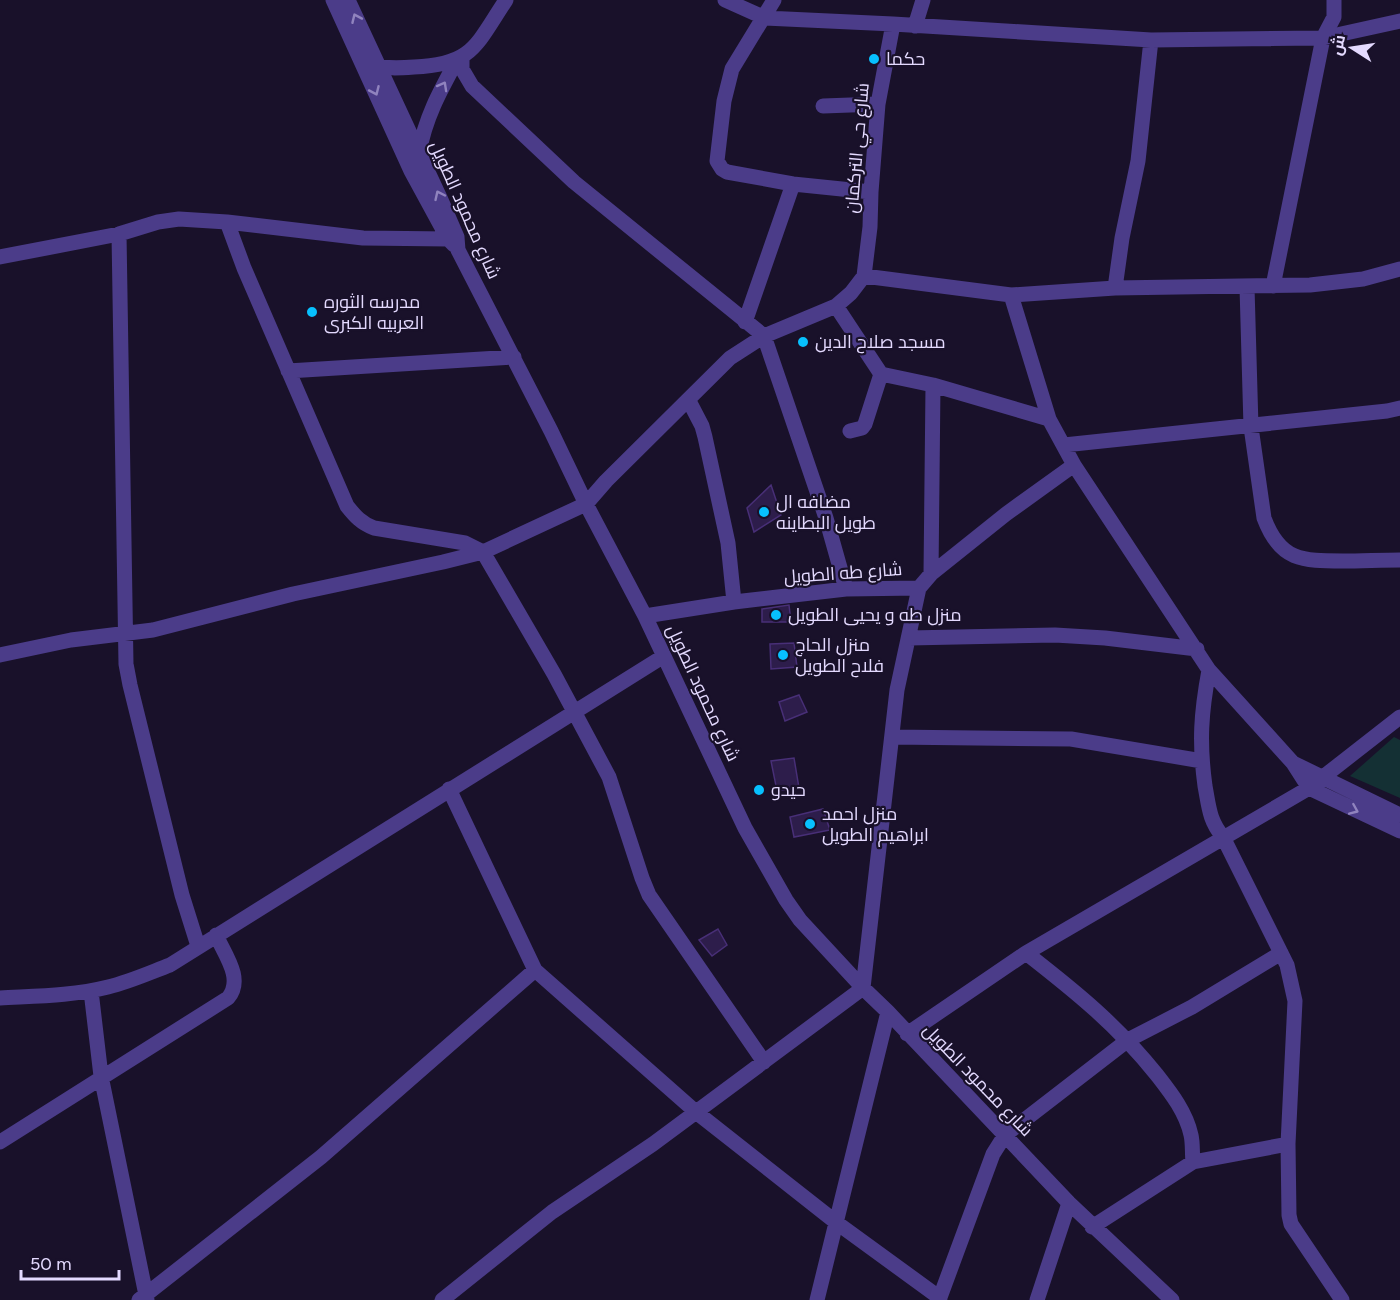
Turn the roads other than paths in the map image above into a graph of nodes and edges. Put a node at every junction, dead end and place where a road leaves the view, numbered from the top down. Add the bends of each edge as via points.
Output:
1 (333, 0) edge
2 (348, 0) edge
3 (506, 0) edge
4 (725, 0) edge
5 (774, 0) edge
6 (923, 0) edge
7 (1334, 0) edge
8 (765, 18) junction
9 (1400, 21) edge
10 (893, 24) junction
11 (915, 26) junction
12 (1323, 38) junction
13 (1151, 40) junction
14 (460, 59) junction
15 (361, 60) junction
16 (378, 67) junction
17 (878, 104) junction
18 (823, 106) dead end
19 (419, 153) junction
20 (793, 184) junction
21 (871, 192) junction
22 (227, 222) junction
23 (119, 234) junction
24 (454, 242) junction
25 (0, 257) edge
26 (1400, 269) edge
27 (864, 276) junction
28 (1274, 286) junction
29 (1247, 287) junction
30 (1115, 288) junction
31 (1011, 295) junction
32 (836, 306) junction
33 (745, 322) junction
34 (764, 336) junction
35 (514, 357) junction
36 (288, 371) junction
37 (881, 374) junction
38 (933, 385) junction
39 (688, 401) junction
40 (1400, 408) edge
41 (1049, 419) junction
42 (1251, 427) junction
43 (850, 431) dead end
44 (1064, 445) junction
45 (1074, 465) junction
46 (586, 504) junction
47 (483, 552) junction
48 (1400, 560) edge
49 (931, 574) junction
50 (919, 588) junction
51 (846, 589) junction
52 (734, 602) junction
53 (645, 616) junction
54 (126, 634) junction
55 (909, 639) junction
56 (1197, 649) junction
57 (0, 655) edge
58 (664, 656) junction
59 (1209, 670) junction
60 (574, 711) junction
61 (1400, 717) edge
62 (892, 737) junction
63 (1202, 761) junction
64 (1293, 763) junction
65 (1324, 776) junction
66 (1309, 788) junction
67 (449, 789) junction
68 (1400, 815) edge
69 (1400, 831) edge
70 (1223, 837) junction
71 (216, 935) junction
72 (198, 945) junction
73 (1026, 953) junction
74 (1281, 953) junction
75 (535, 970) junction
76 (863, 988) junction
77 (91, 991) junction
78 (0, 998) edge
79 (888, 1012) junction
80 (907, 1034) junction
81 (1128, 1040) junction
82 (764, 1062) junction
83 (101, 1076) junction
84 (696, 1112) junction
85 (1005, 1135) junction
86 (0, 1142) edge
87 (1287, 1144) junction
88 (1193, 1162) junction
89 (1069, 1203) junction
90 (837, 1223) junction
91 (1092, 1227) junction
92 (144, 1298) edge
93 (939, 1299) edge
94 (442, 1300) edge
95 (817, 1300) edge
96 (1037, 1300) edge
97 (1172, 1300) edge
98 (1342, 1300) edge

1 - 15 street
16 -> 2 street, شارع محمود الطويل
3 - 14 street via 473,48
4 - 8 street
5 - 8 street
6 - 11 street
7 - 12 street via 1334,17
8 - 10 street
8 - 20 street via 732,69 717,161 727,172
9 - 12 street
10 - 11 street
10 - 17 street, شارع حي التركمان
11 - 13 street
12 - 13 street
12 - 28 street
13 - 30 street via 1138,161
14 - 16 street via 440,66
19 -> 14 street via 433,103
14 - 33 street via 472,86 574,182
15 - 16 street
15 -> 24 street via 411,171
16 - 19 street, شارع محمود الطويل
17 - 18 street
17 - 21 street, شارع حي التركمان
24 -> 19 street, شارع محمود الطويل
20 - 21 street
20 - 33 street
21 - 27 street, شارع حي التركمان
22 - 23 street via 179,219
22 - 24 street via 363,238
22 - 36 street
23 - 25 street
23 - 54 street
24 - 35 street, شارع محمود الطويل
26 - 28 street via 1364,279
27 - 31 street
27 - 32 street
28 - 29 street
29 - 30 street
29 - 42 street
30 - 31 street
31 - 41 street
32 - 34 street
32 - 37 street
33 - 34 street
34 - 39 street via 730,358
34 - 51 street
35 - 36 street
35 - 46 street, شارع محمود الطويل
36 - 47 street via 340,492 355,516 374,528 465,543
37 - 38 street
37 - 43 street via 865,424
38 - 41 street
38 - 49 street
39 - 46 street
39 - 52 street via 705,437 728,543
40 - 42 street
41 - 44 street
42 - 44 street
42 - 48 street via 1264,518 1279,545 1306,561
44 - 45 street
45 - 49 street, شارع طه الطويل
45 - 56 street
46 - 47 street
46 - 53 street, شارع محمود الطويل
47 - 54 street
47 - 60 street
49 - 50 street, شارع طه الطويل
50 - 51 street, شارع طه الطويل
50 - 55 street
51 - 52 street, شارع طه الطويل
52 - 53 street, شارع طه الطويل
53 - 58 street, شارع محمود الطويل
54 - 57 street via 71,640
54 - 72 street via 130,685
55 - 56 street via 1055,635
55 - 62 street via 897,690
56 - 59 street
58 - 60 street
58 - 76 street, شارع محمود الطويل via 745,828 786,900 800,921
59 - 63 street via 1201,711
59 - 64 street
60 - 67 street
60 - 82 street via 609,777 645,886
61 - 65 street
62 - 63 street via 1071,739
62 - 76 street
63 - 70 street via 1211,819
64 - 65 street
64 - 66 street
65 - 66 street
65 - 68 street
66 -> 69 street
66 - 70 street
67 - 71 street
67 - 75 street
70 - 73 street
70 - 74 street
71 - 72 street
71 - 83 street via 233,972 234,991 218,1005
72 - 77 street via 170,965
73 - 80 street
73 - 81 street via 1088,1001
74 - 81 street
74 - 87 street via 1295,1001
75 - 84 street
75 - 92 street via 321,1157
76 - 79 street, شارع محمود الطويل
76 - 82 street
77 - 78 street
77 - 83 street
79 - 80 street, شارع محمود الطويل
79 - 90 street
80 - 85 street, شارع محمود الطويل
81 - 85 street
81 - 88 street via 1175,1097 1191,1135
82 - 84 street
83 - 86 street
83 - 92 street
84 - 90 street
84 - 94 street via 552,1212
85 - 89 street, شارع محمود الطويل
85 - 93 street via 993,1154
87 - 88 street
87 - 98 street via 1291,1224
88 - 91 street
89 - 91 street, شارع محمود الطويل
89 - 96 street
90 - 93 street
90 - 95 street
91 - 97 street, شارع محمود الطويل

